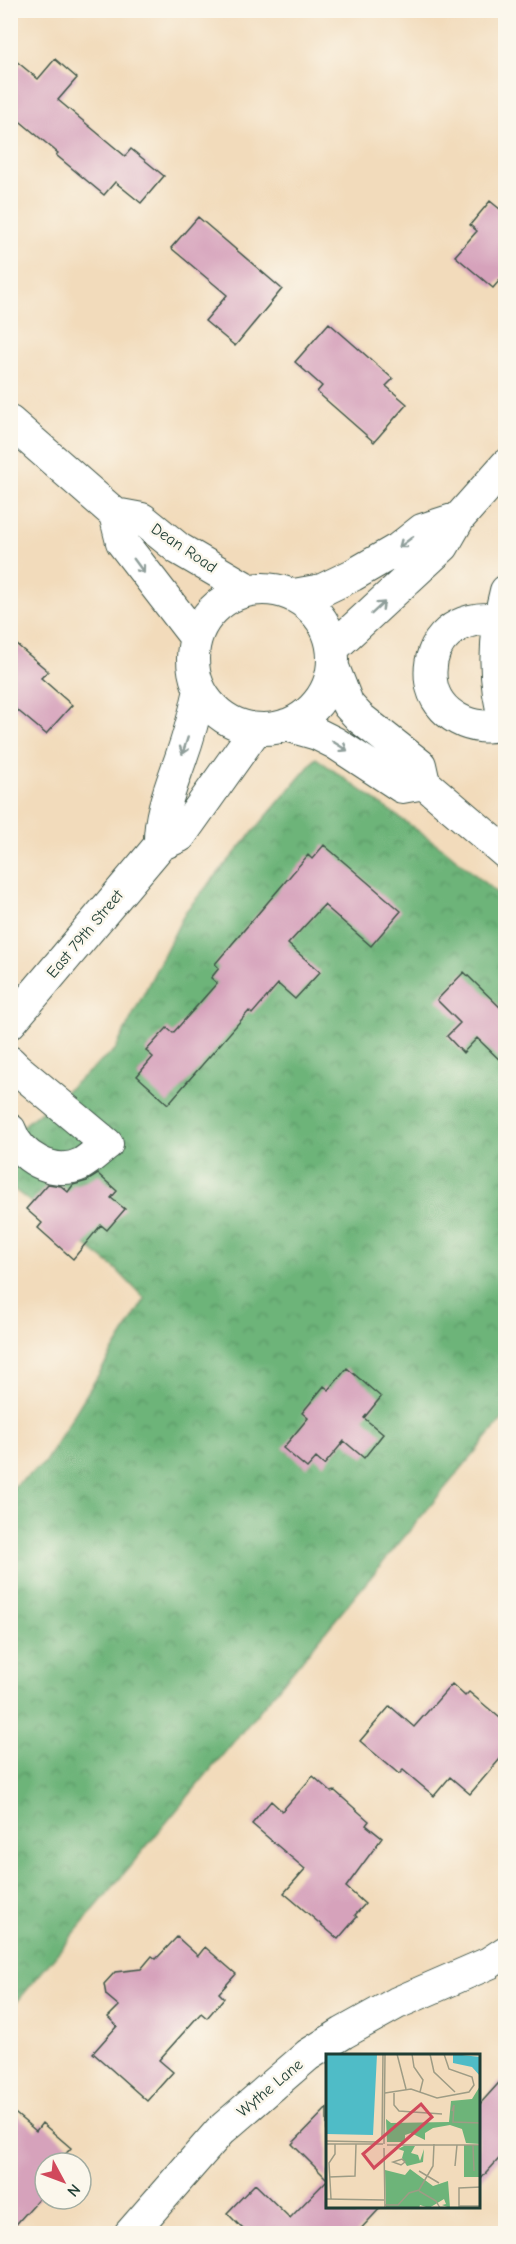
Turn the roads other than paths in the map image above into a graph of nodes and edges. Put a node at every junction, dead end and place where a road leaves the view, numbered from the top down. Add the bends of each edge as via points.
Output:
1 (10, 422) edge
2 (506, 465) edge
3 (115, 514) junction
4 (459, 518) junction
5 (249, 590) junction
6 (294, 595) junction
7 (502, 605) edge
8 (196, 638) junction
9 (334, 657) junction
10 (200, 690) junction
11 (505, 724) edge
12 (271, 727) junction
13 (424, 783) junction
14 (160, 845) junction
15 (506, 853) edge
16 (10, 1023) edge
17 (10, 1062) edge
18 (10, 1130) edge
19 (506, 1952) edge
20 (130, 2234) edge

1 - 3 street, Dean Road
2 - 4 street
3 - 5 street, Dean Road via 142,519 179,549
3 -> 8 street via 122,542
4 -> 6 street via 422,530 398,549 322,590
9 -> 4 street via 443,546
5 - 6 street via 272,589
5 - 8 street via 221,603 210,613
6 - 9 street via 321,619
7 - 11 street via 496,673
7 - 11 street via 485,618 451,629 431,661 431,682 438,701 459,721 484,728
8 - 10 street via 193,657
9 - 12 street via 323,696 312,709 300,719
9 - 13 street via 348,705 420,765
10 - 12 street via 217,712 235,723
10 -> 14 street via 163,811
12 -> 13 street via 317,734 402,787
12 - 14 street, East 79th Street via 180,836
13 - 15 street
14 - 16 street, East 79th Street
17 - 18 street via 107,1144 81,1164 59,1169 33,1159 14,1141
19 - 20 street, Wythe Lane via 397,2003 308,2055 220,2131

